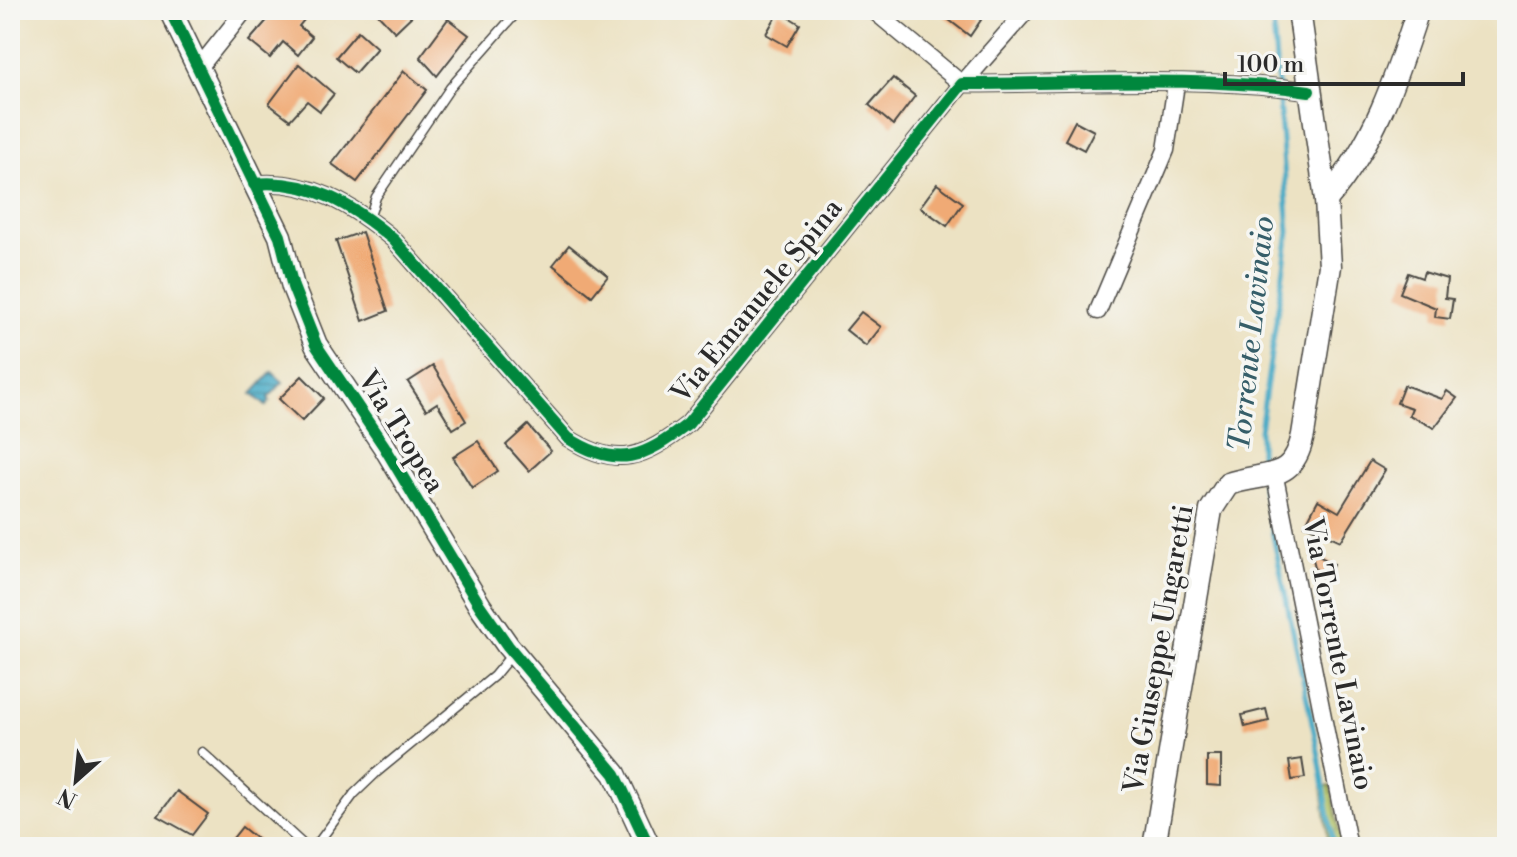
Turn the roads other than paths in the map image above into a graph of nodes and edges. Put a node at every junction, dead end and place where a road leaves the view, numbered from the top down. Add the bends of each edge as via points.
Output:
1 (170, 10) edge
2 (245, 10) edge
3 (519, 10) edge
4 (873, 10) edge
5 (1027, 10) edge
6 (1299, 10) edge
7 (1418, 10) edge
8 (198, 69) junction
9 (962, 84) junction
10 (1176, 84) junction
11 (1309, 91) junction
12 (254, 184) junction
13 (1326, 200) junction
14 (369, 219) junction
15 (1098, 311) dead end
16 (1272, 473) junction
17 (514, 653) junction
18 (202, 752) dead end
19 (306, 847) edge
20 (315, 847) edge
21 (649, 847) edge
22 (1154, 847) edge
23 (1349, 847) edge

1 - 8 street, Via Tropea
2 - 8 street
3 - 14 lane via 450,88 376,197
4 - 9 street
5 - 9 street, Via Emanuele Spina
6 - 11 street
7 - 13 street via 1371,135
8 - 12 street, Via Tropea
9 - 10 street
9 - 14 street, Via Emanuele Spina via 714,396 688,424 641,453 601,457 568,438 394,240
10 - 11 street
10 - 15 street via 1166,150
11 - 13 street
12 - 14 street, Via Emanuele Spina via 298,185
12 - 17 street, Via Tropea via 280,236 316,345
13 - 16 street via 1330,266 1303,435 1298,459
16 - 22 street, Via Giuseppe Ungaretti via 1228,484 1218,495 1207,526
16 - 23 street, Via Torrente Lavinaio
17 - 20 lane via 494,676 354,794
17 - 21 street, Via Tropea via 615,774
18 - 19 lane

